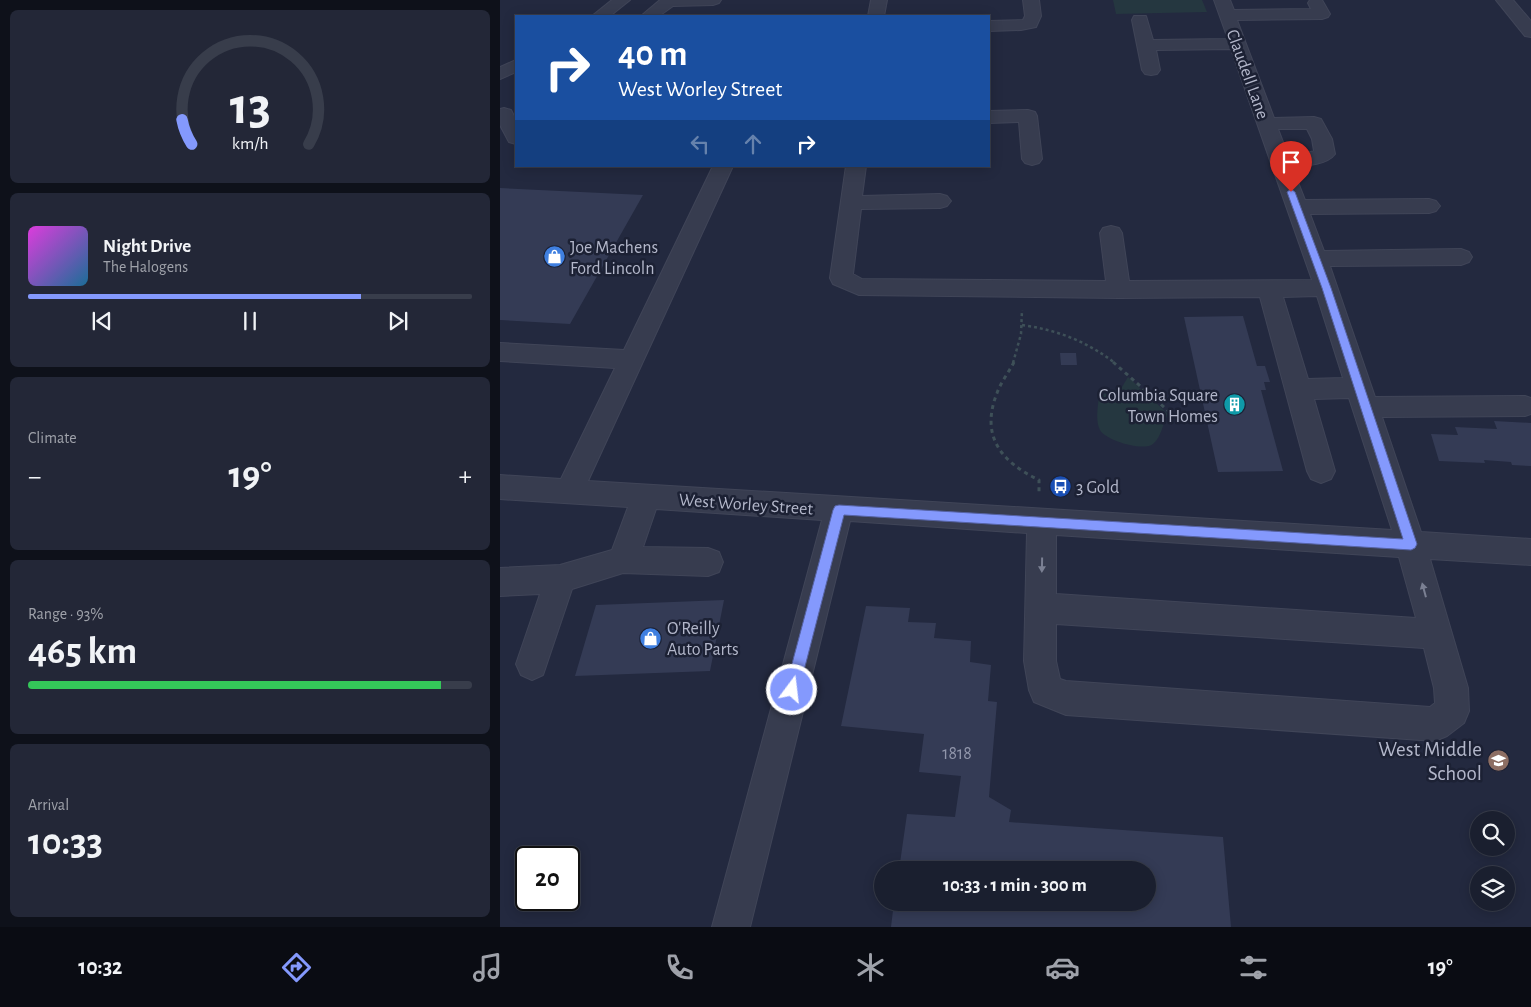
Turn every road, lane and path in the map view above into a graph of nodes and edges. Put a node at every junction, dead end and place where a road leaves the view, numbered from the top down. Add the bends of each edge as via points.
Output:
1 (622, 0) edge
2 (687, 0) edge
3 (713, 0) edge
4 (879, 0) edge
5 (1032, 0) edge
6 (1504, 0) edge
7 (663, 1) edge
8 (1224, 8) edge
9 (1321, 13) dead end
10 (601, 15) edge
11 (651, 15) edge
12 (876, 15) edge
13 (1140, 20) dead end
14 (990, 26) edge
15 (1531, 32) edge
16 (1238, 44) junction
17 (1146, 45) junction
18 (515, 66) edge
19 (1150, 70) dead end
20 (500, 74) edge
21 (507, 114) edge
22 (990, 117) edge
23 (1267, 124) junction
24 (515, 137) edge
25 (515, 140) edge
26 (500, 141) edge
27 (1032, 159) dead end
28 (1280, 161) junction
29 (723, 167) edge
30 (856, 167) edge
31 (940, 201) dead end
32 (851, 203) junction
33 (1429, 206) dead end
34 (1297, 207) junction
35 (1110, 233) dead end
36 (1462, 257) dead end
37 (1316, 259) junction
38 (1326, 288) junction
39 (1021, 289) junction
40 (1268, 289) junction
41 (1119, 290) junction
42 (1022, 326) junction
43 (500, 352) edge
44 (633, 360) junction
45 (1298, 389) junction
46 (1362, 398) junction
47 (1526, 406) dead end
48 (1206, 419) dead end
49 (1321, 471) dead end
50 (500, 487) edge
51 (569, 492) junction
52 (1039, 492) dead end
53 (646, 498) junction
54 (839, 510) junction
55 (1042, 522) junction
56 (1411, 544) junction
57 (1531, 552) edge
58 (623, 560) junction
59 (708, 562) dead end
60 (560, 579) junction
61 (500, 582) edge
62 (1041, 608) junction
63 (1436, 634) junction
64 (532, 664) dead end
65 (731, 927) edge

1 - 10 street
2 - 3 street
2 - 7 street
4 - 12 street
5 - 14 street via 1030,23
6 - 15 street
7 - 11 street
8 - 9 street
8 - 16 street, Claudell Lane
13 - 17 street
16 - 17 street
16 - 23 street, Claudell Lane
17 - 19 street
18 - 20 street
21 - 24 street
22 - 27 street via 1028,116
23 - 28 street, Claudell Lane
23 - 28 street via 1314,123 1322,139 1325,154 1304,160
25 - 26 street
28 - 34 street, Claudell Lane
29 - 44 street
30 - 32 street
31 - 32 street
32 - 39 street via 841,278 859,287
33 - 34 street
34 - 37 street, Claudell Lane
35 - 41 street
36 - 37 street
37 - 38 street, Claudell Lane
38 - 40 street
38 - 46 street, Claudell Lane
39 - 41 street
39 - 42 path
40 - 41 street
40 - 45 street
42 - 48 path via 1047,328 1075,337 1133,378 1183,420
42 - 52 path via 1014,361 997,391 990,421 992,437 999,450 1015,467 1039,480
43 - 44 street
44 - 51 street
45 - 46 street
45 - 49 street
46 - 47 street
46 - 56 street, Claudell Lane
50 - 51 street, West Worley Street
51 - 53 street, West Worley Street
53 - 54 street, West Worley Street
53 - 58 street
54 - 55 street, West Worley Street
54 - 65 street
55 - 56 street, West Worley Street
55 -> 62 street
56 - 57 street, West Worley Street
63 -> 56 street, Claudell Lane
58 - 59 street
58 - 60 street
60 - 61 street
60 - 64 street
62 - 63 street
62 - 63 street, Claudell Lane via 1040,662 1046,690 1066,698 1435,724 1452,712 1451,688

